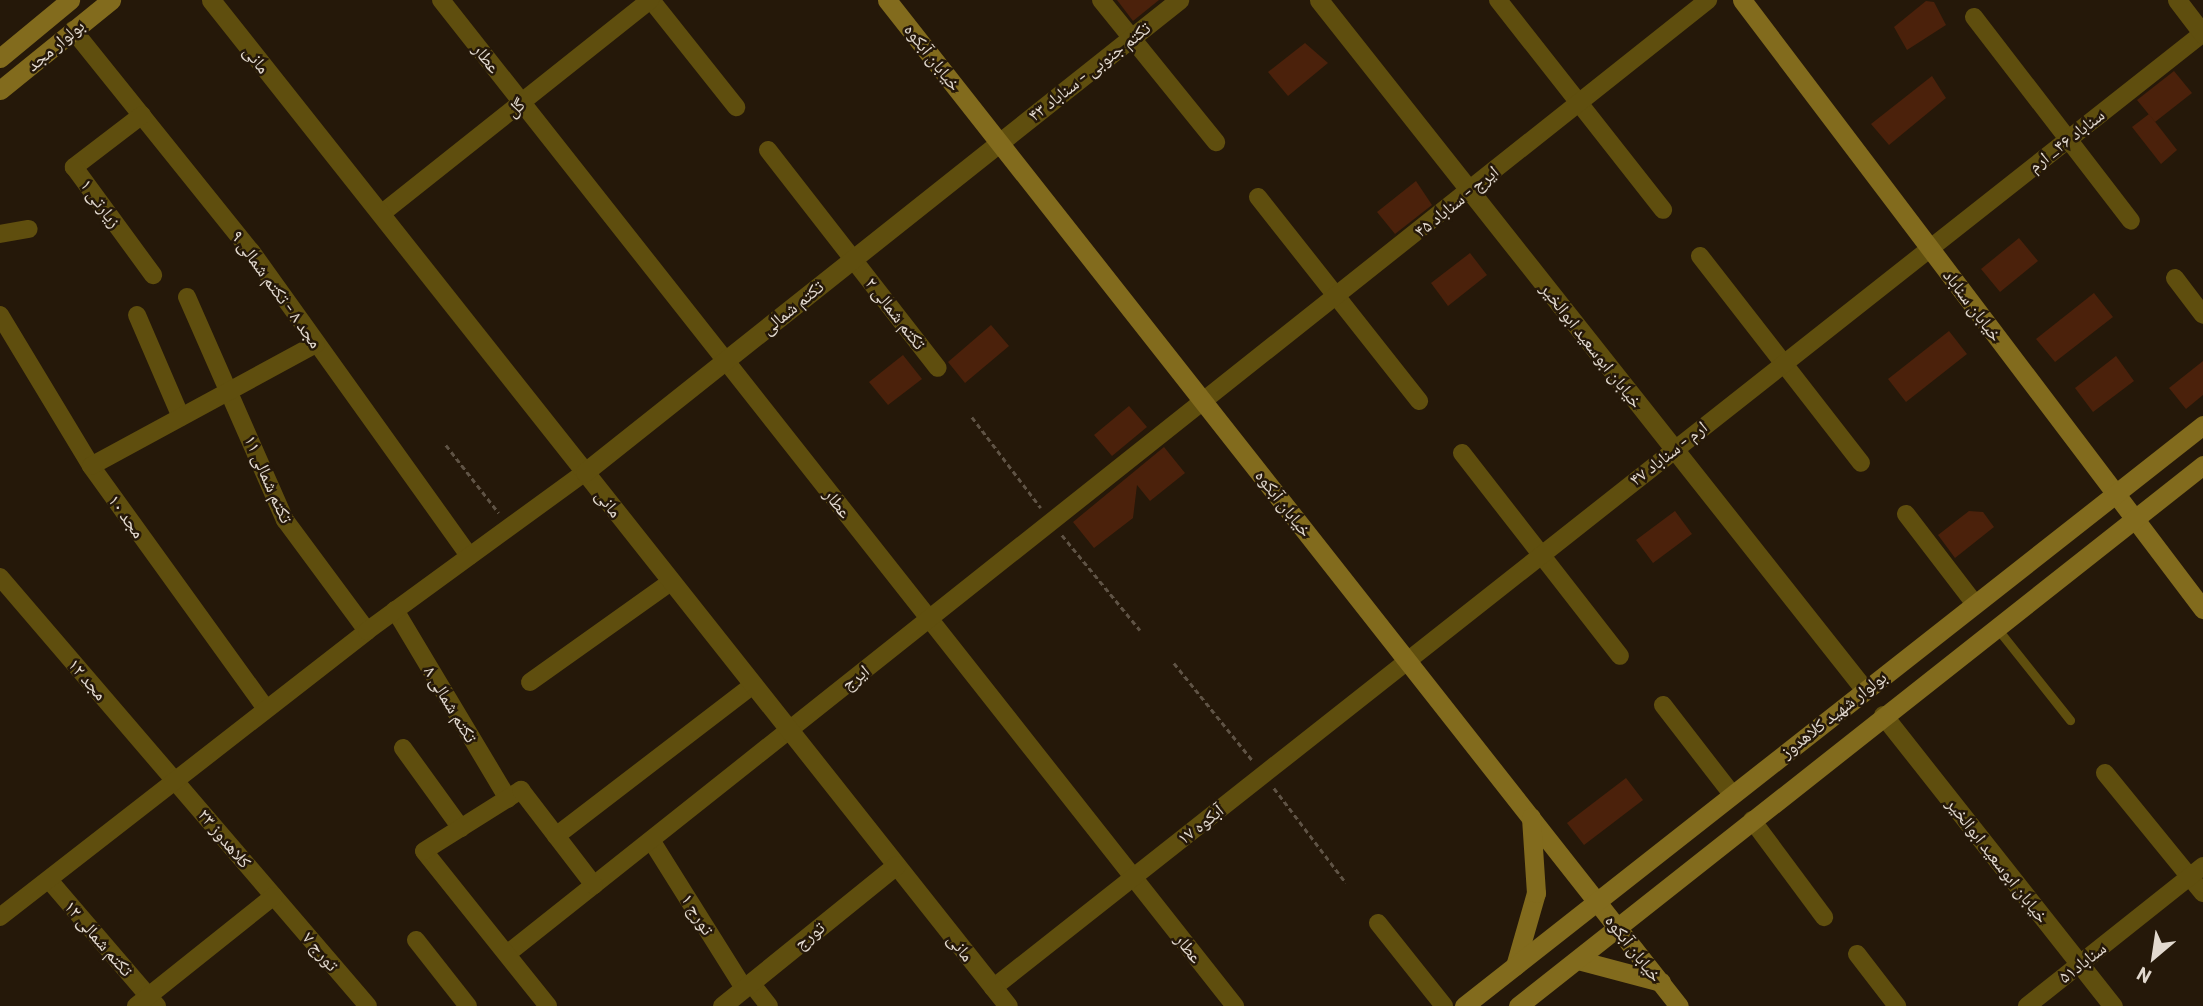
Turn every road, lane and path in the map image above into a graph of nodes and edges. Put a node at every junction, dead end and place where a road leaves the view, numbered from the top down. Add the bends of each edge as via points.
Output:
1 (70, 0) edge
2 (111, 0) edge
3 (211, 0) edge
4 (441, 0) edge
5 (650, 0) edge
6 (887, 0) edge
7 (1101, 0) edge
8 (1179, 0) edge
9 (1319, 0) edge
10 (1498, 0) edge
11 (1708, 0) edge
12 (1742, 0) edge
13 (2177, 0) edge
14 (1974, 17) dead end
15 (73, 30) junction
16 (2203, 34) edge
17 (1130, 38) junction
18 (0, 58) edge
19 (0, 90) edge
20 (522, 102) junction
21 (1580, 102) junction
22 (736, 107) dead end
23 (142, 115) junction
24 (2067, 139) junction
25 (999, 141) junction
26 (1216, 142) dead end
27 (768, 150) dead end
28 (1469, 190) junction
29 (1258, 197) dead end
30 (1663, 210) dead end
31 (381, 214) junction
32 (2131, 221) dead end
33 (29, 229) dead end
34 (0, 234) edge
35 (1930, 248) junction
36 (1699, 256) dead end
37 (853, 258) junction
38 (153, 275) dead end
39 (2175, 278) dead end
40 (187, 297) dead end
41 (1335, 298) junction
42 (0, 315) edge
43 (137, 315) dead end
44 (2203, 315) edge
45 (316, 344) junction
46 (725, 360) junction
47 (1785, 360) junction
48 (938, 368) dead end
49 (230, 391) junction
50 (1419, 401) dead end
51 (1204, 402) junction
52 (181, 417) junction
53 (972, 417) dead end
54 (2203, 425) edge
55 (446, 445) dead end
56 (1674, 448) junction
57 (1462, 453) dead end
58 (1861, 463) dead end
59 (2203, 465) edge
60 (91, 466) junction
61 (585, 472) junction
62 (2117, 495) junction
63 (1906, 514) dead end
64 (2134, 519) junction
65 (1052, 522) junction
66 (510, 527) junction
67 (1544, 552) junction
68 (469, 556) junction
69 (0, 577) edge
70 (672, 582) junction
71 (1975, 604) junction
72 (2203, 609) edge
73 (395, 610) junction
74 (929, 619) junction
75 (1995, 626) junction
76 (1140, 630) dead end
77 (367, 631) junction
78 (1620, 656) dead end
79 (1407, 660) junction
80 (1174, 663) dead end
81 (530, 682) dead end
82 (753, 685) junction
83 (1865, 690) junction
84 (1663, 705) dead end
85 (265, 709) junction
86 (1883, 715) junction
87 (2070, 720) dead end
88 (789, 729) junction
89 (403, 748) dead end
90 (2105, 772) dead end
91 (1264, 774) junction
92 (176, 780) junction
93 (1731, 793) junction
94 (508, 799) junction
95 (1531, 817) junction
96 (1752, 820) junction
97 (461, 828) junction
98 (556, 836) junction
99 (651, 840) junction
100 (896, 865) junction
101 (2197, 871) edge
102 (1133, 877) junction
103 (49, 880) junction
104 (1346, 883) dead end
105 (594, 885) junction
106 (2203, 894) edge
107 (274, 897) junction
108 (1598, 902) junction
109 (0, 917) edge
110 (1824, 917) dead end
111 (1378, 923) dead end
112 (1619, 929) junction
113 (416, 940) dead end
114 (507, 954) junction
115 (1857, 954) dead end
116 (1578, 960) junction
117 (2080, 964) junction
118 (1515, 966) junction
119 (1661, 982) junction
120 (747, 985) junction
121 (993, 988) junction
122 (147, 1003) edge
123 (368, 1006) edge
124 (468, 1006) edge
125 (548, 1006) edge
126 (722, 1006) edge
127 (769, 1006) edge
128 (1008, 1006) edge
129 (1235, 1006) edge
130 (1444, 1006) edge
131 (1464, 1006) edge
132 (1518, 1006) edge
133 (1679, 1006) edge
134 (1897, 1006) edge
135 (2027, 1006) edge
136 (2113, 1006) edge

1 - 18 main road, بولوار مجد
2 - 15 main road, بولوار مجد
3 - 31 street, مانی
4 - 20 street, عطار
5 - 20 street, گل
5 - 22 street
6 - 25 main road, خیابان آبکوه
7 - 17 street
8 - 17 street, تکتم جنوبی - سناباد ۴۳
9 - 28 street, خیابان ابوسعید ابوالخیر
10 - 21 street
11 - 21 street, ایرج - سناباد ۴۵
12 - 35 main road, خیابان سناباد
13 - 16 street
14 - 24 street
15 - 19 main road, بولوار مجد
15 - 23 street, مجد ۸ - تکتم شمالی ۹
16 - 24 street, سناباد ۴۶_ ارم
17 - 25 street, تکتم جنوبی - سناباد ۴۳
17 - 26 street
20 - 31 street, گل
20 - 46 street, عطار
21 - 28 street, ایرج - سناباد ۴۵
21 - 30 street
23 - 38 street, زیارتی ۱ via 74,167
23 - 45 street, مجد ۸ - تکتم شمالی ۹
24 - 32 street
24 - 35 street, سناباد ۴۶_ ارم
25 - 37 street, تکتم شمالی
25 - 51 main road, خیابان آبکوه
27 - 37 street, تکتم شمالی ۲
28 - 41 street, ایرج - سناباد ۴۵
28 - 56 street, خیابان ابوسعید ابوالخیر
29 - 41 street
31 - 61 street, مانی
33 - 34 street
35 - 47 street, ارم - سناباد ۴۷
35 - 62 main road, خیابان سناباد
36 - 47 street
37 - 46 street, تکتم شمالی
37 - 48 street, تکتم شمالی ۲
39 - 44 street
40 - 49 street, تکتم شمالی ۱۱
41 - 50 street
41 - 51 street, ایرج - سناباد ۴۵
42 - 60 street, مجد ۱۰
43 - 52 street
45 - 49 street
45 - 68 street, مجد ۸ - تکتم شمالی ۹
46 - 61 street, تکتم شمالی
46 - 74 street, عطار
47 - 56 street, ارم - سناباد ۴۷
47 - 58 street
49 - 52 street
49 - 77 street, تکتم شمالی ۱۱ via 285,520
51 - 65 street, ایرج
51 - 79 main road, خیابان آبکوه
52 - 60 street
53 - 65 path
54 - 62 main road, بولوار شهید کلاهدوز
55 - 66 path
56 - 67 street, ارم - سناباد ۴۷
56 - 83 street, خیابان ابوسعید ابوالخیر
57 - 67 street
59 - 64 main road, بولوار شهید کلاهدوز
60 - 85 street, مجد ۱۰
61 - 66 street
61 - 70 street, مانی
62 - 64 main road, خیابان سناباد
62 - 71 main road, بولوار شهید کلاهدوز
63 - 71 street
64 - 72 main road, خیابان سناباد
64 - 75 main road, بولوار شهید کلاهدوز
65 - 74 street, ایرج
65 - 76 path
66 - 68 street
67 - 78 street
67 - 79 street, ارم - سناباد ۴۷
68 - 73 street
69 - 92 street, مجد ۱۲
70 - 81 street
70 - 82 street, مانی
71 - 83 main road, بولوار شهید کلاهدوز
73 - 77 street
73 - 94 street, تکتم شمالی ۸
74 - 88 street, ایرج
74 - 102 street, عطار
75 - 86 main road, بولوار شهید کلاهدوز
75 - 87 lane
77 - 85 street
79 - 91 street, آبکوه ۱۷
79 - 95 main road, خیابان آبکوه
80 - 91 path
82 - 88 street, مانی
82 - 98 street
83 - 93 main road, بولوار شهید کلاهدوز
84 - 93 street
85 - 92 street
86 - 96 main road, بولوار شهید کلاهدوز
86 - 117 street, خیابان ابوسعید ابوالخیر
88 - 99 street, ایرج
88 - 100 street, مانی
89 - 97 street
90 - 101 street
91 - 102 street, آبکوه ۱۷
91 - 104 path
92 - 103 street
92 - 107 street, کلاهدوز ۲۳
93 - 108 main road, بولوار شهید کلاهدوز
94 - 97 street
94 - 98 street via 522,790
95 - 108 main road, خیابان آبکوه
95 - 118 main road via 1536,893
96 - 110 street
96 - 112 main road, بولوار شهید کلاهدوز
97 - 114 street via 424,851
98 - 105 street
99 - 105 street, ایرج
99 - 120 street, تورج ۱
100 - 120 street, تورج
100 - 121 street, مانی
101 - 106 street
101 - 117 street, سناباد۵۱
102 - 121 street, آبکوه ۱۷
102 - 129 street, عطار
103 - 109 street
103 - 122 street, تکتم شمالی ۱۲
105 - 114 street, ایرج
107 - 122 street
107 - 123 street, تورج ۷
108 - 112 main road, خیابان آبکوه
108 - 118 main road, بولوار شهید کلاهدوز
111 - 130 street
112 - 116 main road, بولوار شهید کلاهدوز
112 - 119 main road, خیابان آبکوه
113 - 124 street
114 - 125 street
115 - 134 street
116 - 119 main road
116 - 132 main road, بولوار شهید کلاهدوز
117 - 135 street, سناباد۵۱
117 - 136 street, خیابان ابوسعید ابوالخیر
118 - 131 main road, بولوار شهید کلاهدوز
119 - 133 main road, خیابان آبکوه
120 - 126 street, تورج
120 - 127 street, تورج ۱
121 - 128 street, مانی

